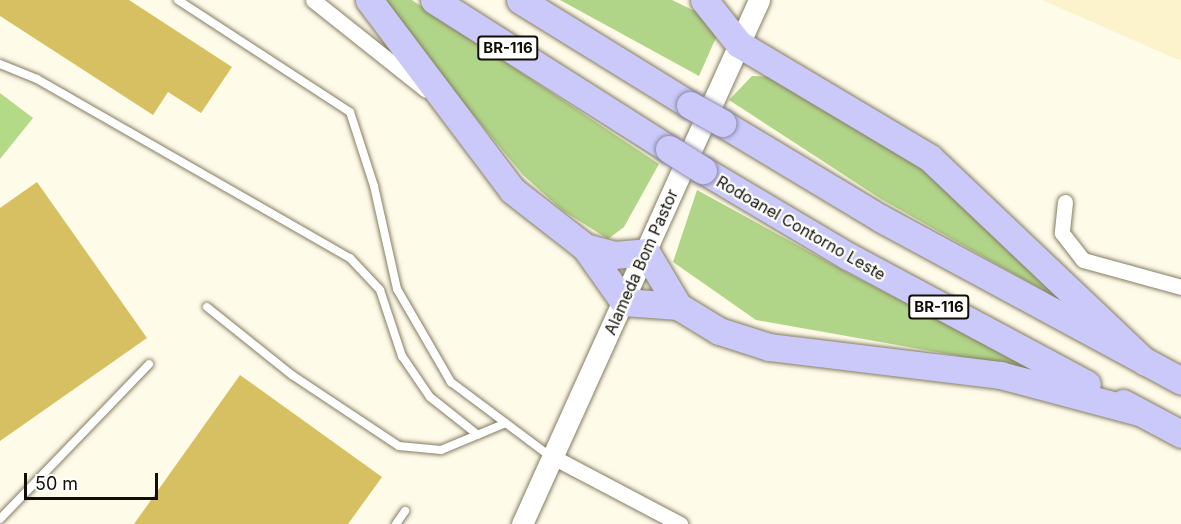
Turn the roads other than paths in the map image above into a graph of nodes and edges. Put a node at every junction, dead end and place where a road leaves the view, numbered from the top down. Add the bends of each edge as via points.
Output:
1 (178, 0) edge
2 (313, 0) edge
3 (369, 0) edge
4 (434, 0) edge
5 (520, 0) edge
6 (759, 0) edge
7 (713, 1) edge
8 (739, 44) junction
9 (0, 64) edge
10 (449, 108) junction
11 (1065, 202) dead end
12 (585, 247) junction
13 (646, 252) junction
14 (1181, 287) edge
15 (624, 302) junction
16 (678, 306) junction
17 (207, 307) dead end
18 (1145, 363) junction
19 (149, 364) dead end
20 (1181, 381) edge
21 (1139, 412) junction
22 (506, 423) junction
23 (1181, 434) edge
24 (478, 435) junction
25 (553, 457) junction
26 (405, 511) dead end
27 (0, 519) edge
28 (396, 524) edge
29 (522, 524) edge
30 (681, 524) edge

1 - 22 lane via 350,112 374,186 397,289 451,382
2 - 10 street
3 - 10 highway
4 - 21 highway, Rodoanel Contorno Leste / BR-116, bridge via 669,149 848,256
5 - 18 highway, BR-116, bridge via 880,218
6 - 8 main road, Alameda Bom Pastor
7 - 8 highway
8 - 13 main road, Alameda Bom Pastor
8 - 18 highway via 930,158
9 - 24 lane via 37,80 350,258 380,290 402,356 430,397
10 - 12 highway via 512,190
11 - 14 street via 1062,233 1083,260
12 - 13 highway via 614,255
12 - 15 highway
13 - 15 main road, Alameda Bom Pastor
13 - 16 highway
15 - 16 highway
15 - 25 main road, Alameda Bom Pastor
16 - 21 highway via 719,331 769,347 1000,375
17 - 24 lane via 292,375 399,446 441,450
18 - 20 highway, BR-116
19 - 27 lane
21 - 23 highway, Rodoanel Contorno Leste / BR-116
22 - 24 lane
22 - 25 lane
25 - 29 main road, Alameda Bom Pastor
25 - 30 street
26 - 28 lane

